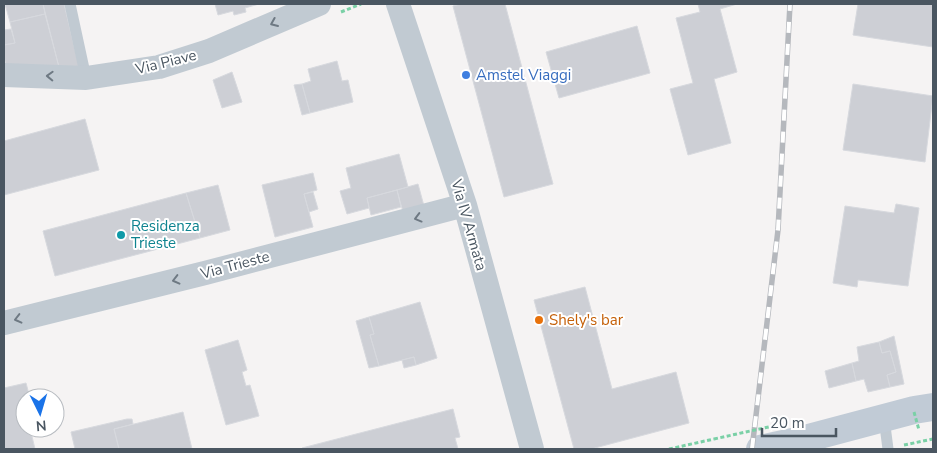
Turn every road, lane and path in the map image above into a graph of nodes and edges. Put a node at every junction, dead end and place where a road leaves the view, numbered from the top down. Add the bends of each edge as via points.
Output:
1 (70, 4) edge
2 (319, 4) edge
3 (398, 4) edge
4 (4, 75) edge
5 (86, 78) junction
6 (465, 205) junction
7 (4, 323) edge
8 (925, 415) edge
9 (886, 435) edge
10 (933, 439) edge
11 (785, 444) edge
12 (532, 449) edge
13 (669, 449) edge

1 - 5 lane
2 -> 5 street, Via Piave via 209,52 160,67
3 - 6 street, Via IV Armata
5 -> 4 street, Via Piave
6 -> 7 street, Via Trieste
6 - 12 street, Via IV Armata
8 - 9 street
9 - 10 path
9 - 11 street
11 - 13 path, bridge via 714,439

